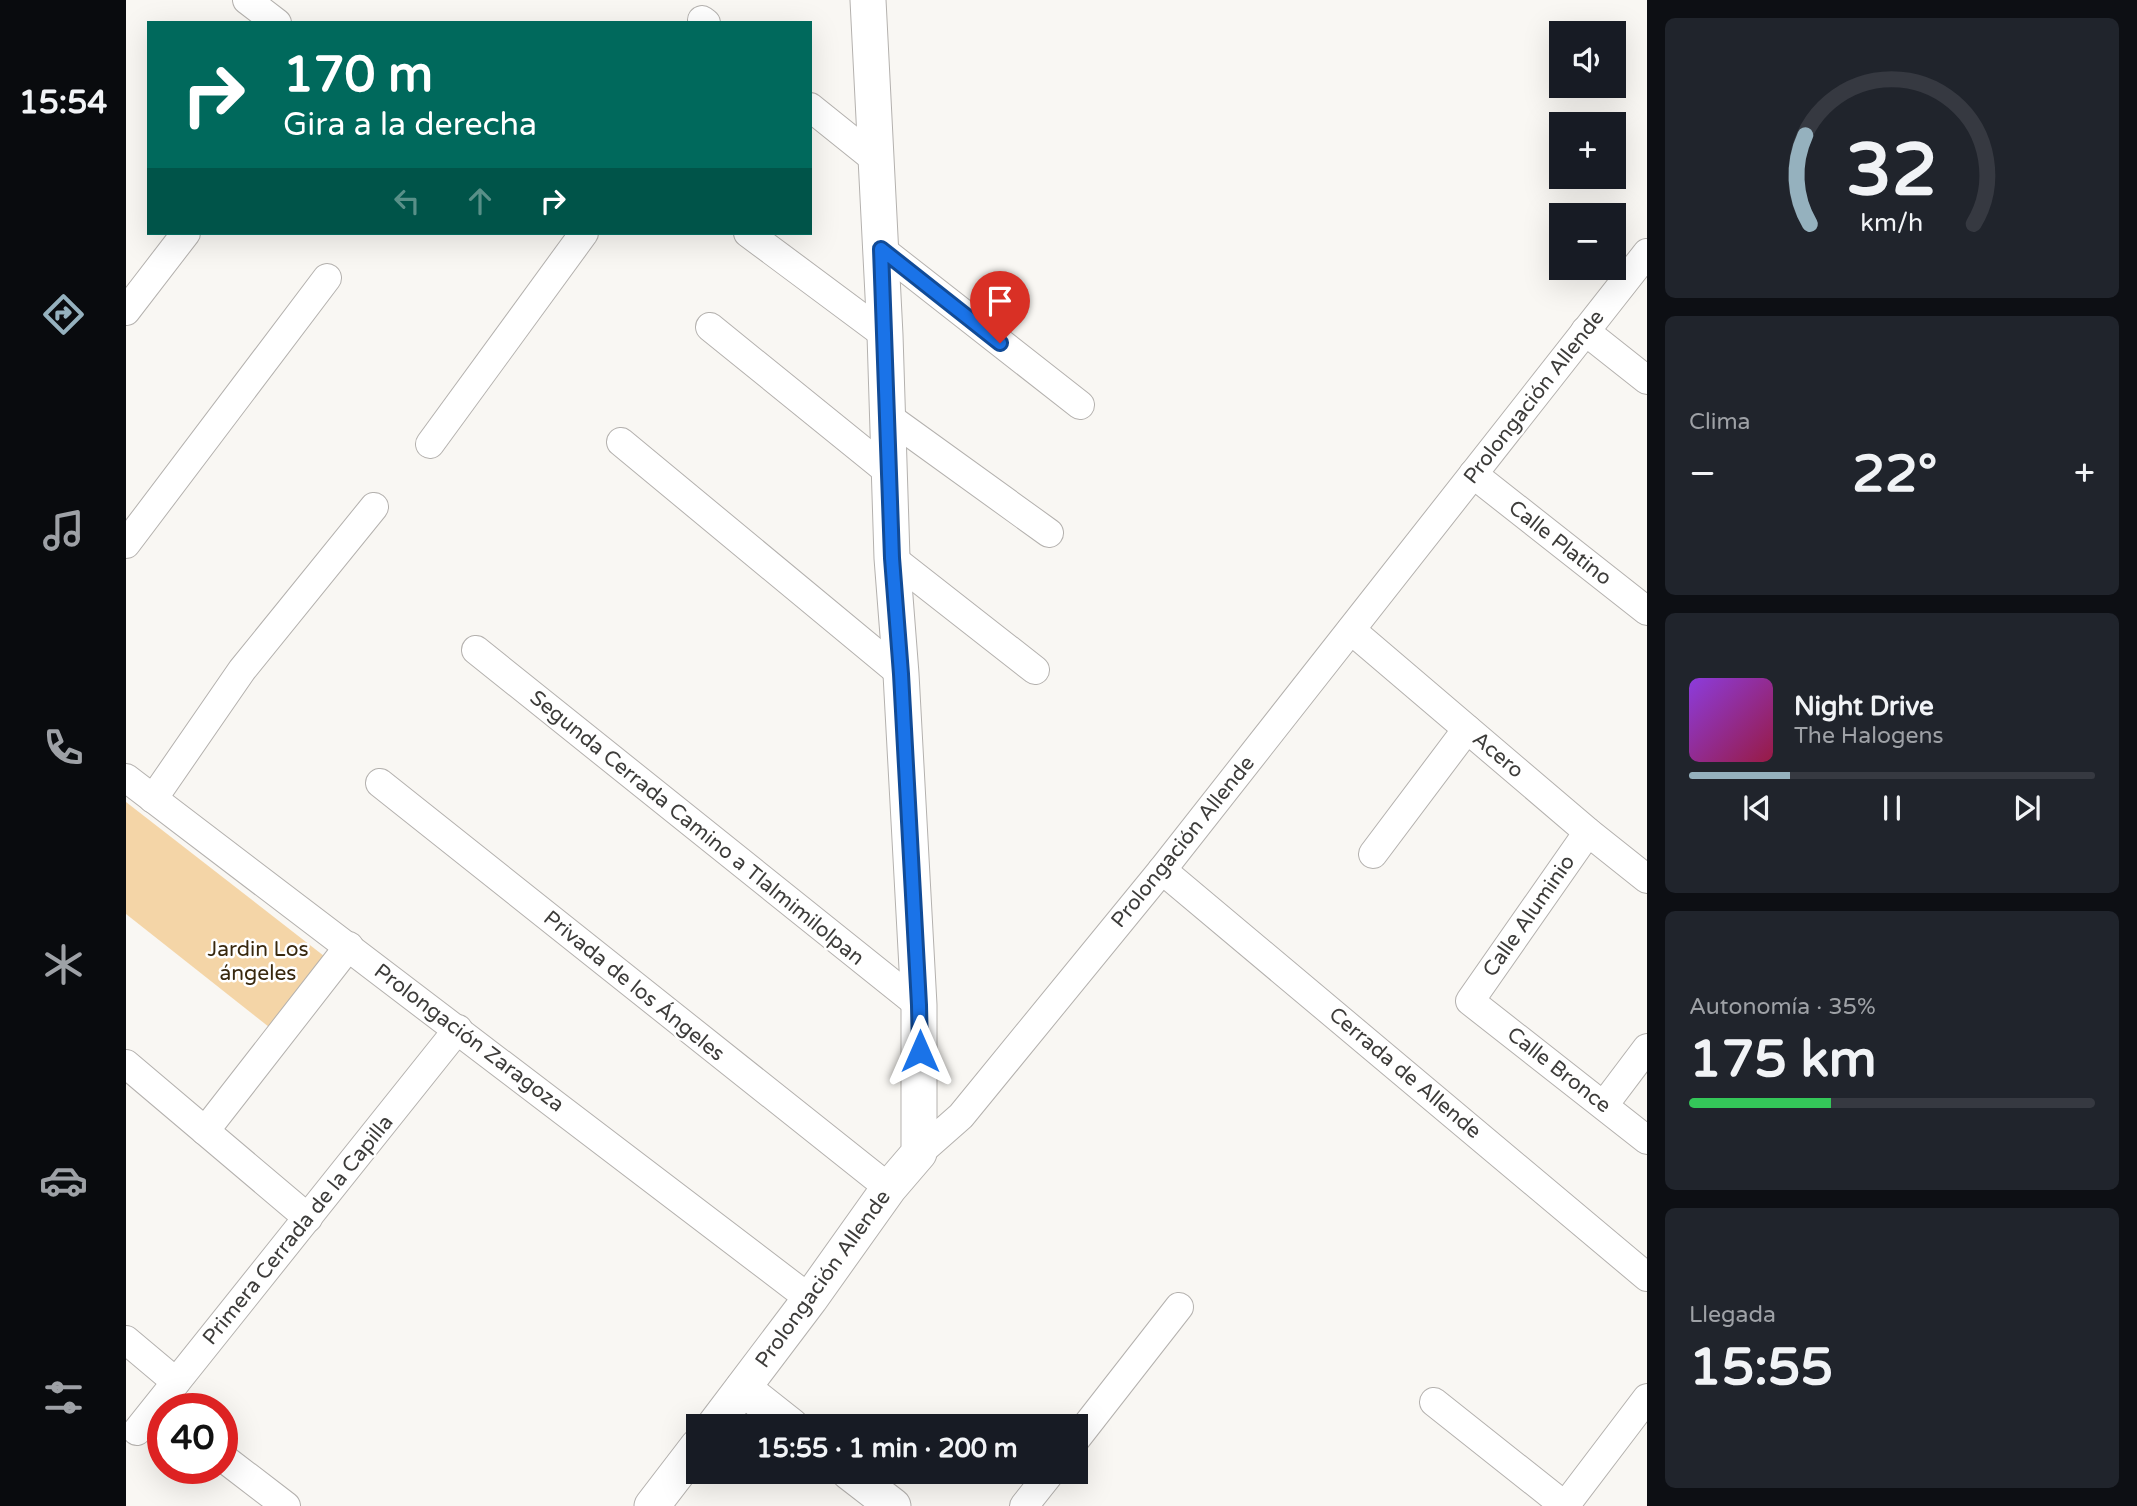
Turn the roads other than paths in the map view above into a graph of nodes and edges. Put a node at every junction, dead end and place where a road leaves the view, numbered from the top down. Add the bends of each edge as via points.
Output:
1 (247, 0) edge
2 (864, 4) edge
3 (274, 21) edge
4 (812, 109) edge
5 (876, 160) junction
6 (184, 235) edge
7 (583, 235) edge
8 (751, 235) edge
9 (881, 249) junction
10 (1647, 253) edge
11 (327, 278) dead end
12 (126, 311) edge
13 (710, 327) dead end
14 (1585, 331) junction
15 (885, 335) junction
16 (1647, 380) edge
17 (1080, 405) dead end
18 (887, 416) junction
19 (621, 442) dead end
20 (430, 444) dead end
21 (889, 471) junction
22 (1473, 474) junction
23 (374, 507) dead end
24 (1049, 533) dead end
25 (126, 544) edge
26 (892, 558) junction
27 (1647, 611) edge
28 (1351, 630) junction
29 (475, 650) dead end
30 (1035, 670) dead end
31 (901, 674) junction
32 (1467, 729) junction
33 (126, 778) edge
34 (380, 783) dead end
35 (153, 799) junction
36 (1588, 832) junction
37 (1373, 854) dead end
38 (1162, 870) junction
39 (1647, 879) edge
40 (349, 946) junction
41 (1470, 1001) joint
42 (919, 1005) junction
43 (458, 1029) junction
44 (1647, 1048) edge
45 (126, 1065) edge
46 (1604, 1105) junction
47 (205, 1131) junction
48 (1647, 1140) edge
49 (919, 1153) junction
50 (888, 1188) junction
51 (308, 1217) junction
52 (1647, 1277) edge
53 (810, 1299) junction
54 (1179, 1307) dead end
55 (126, 1340) edge
56 (176, 1382) junction
57 (743, 1388) junction
58 (169, 1393) edge
59 (1434, 1402) dead end
60 (1643, 1411) edge
61 (723, 1414) edge
62 (777, 1414) edge
63 (147, 1421) edge
64 (1088, 1424) edge
65 (137, 1431) dead end
66 (686, 1462) edge
67 (238, 1469) edge
68 (865, 1484) edge
69 (1041, 1484) edge
70 (286, 1506) edge
71 (652, 1506) edge
72 (893, 1506) edge
73 (1024, 1506) edge
74 (1565, 1506) edge

1 - 3 street
2 - 5 street
4 - 5 street
5 - 9 street
6 - 12 street
7 - 20 street
8 - 15 street
9 - 15 street
9 - 17 street
10 - 14 street, Prolongación Allende
11 - 25 street
13 - 21 street
14 - 16 street
14 - 22 street, Prolongación Allende
15 - 18 street
18 - 21 street
18 - 24 street
19 - 31 street
21 - 26 street
22 - 27 street, Calle Platino
22 - 28 street, Prolongación Allende
23 - 35 street via 242,670
26 - 30 street
26 - 31 street
28 - 32 street, Acero
28 - 38 street, Prolongación Allende
29 - 42 street, Segunda Cerrada Camino a Tlalmimilolpan
31 - 42 street
32 - 36 street, Acero
32 - 37 street
33 - 35 street, Prolongación Zaragoza
34 - 50 street, Privada de los Ángeles
35 - 40 street, Prolongación Zaragoza
36 - 39 street, Acero
36 - 41 street, Calle Aluminio
38 - 49 street, Prolongación Allende via 961,1115
38 - 52 street, Cerrada de Allende
40 - 43 street, Prolongación Zaragoza
40 - 47 street
41 - 46 street, Calle Bronce
42 - 49 street
43 - 51 street, Primera Cerrada de la Capilla
43 - 53 street, Prolongación Zaragoza
44 - 46 street
45 - 47 street
46 - 48 street, Calle Bronce
47 - 51 street
49 - 50 street, Prolongación Allende
50 - 53 street, Prolongación Allende
51 - 56 street, Primera Cerrada de la Capilla
53 - 57 street, Prolongación Allende
54 - 64 street
55 - 56 street
56 - 58 street, Primera Cerrada de la Capilla
57 - 61 street, Prolongación Allende
57 - 62 street
59 - 74 street
60 - 74 street
63 - 65 street, Primera Cerrada de la Capilla
66 - 71 street
67 - 70 street
68 - 72 street
69 - 73 street

